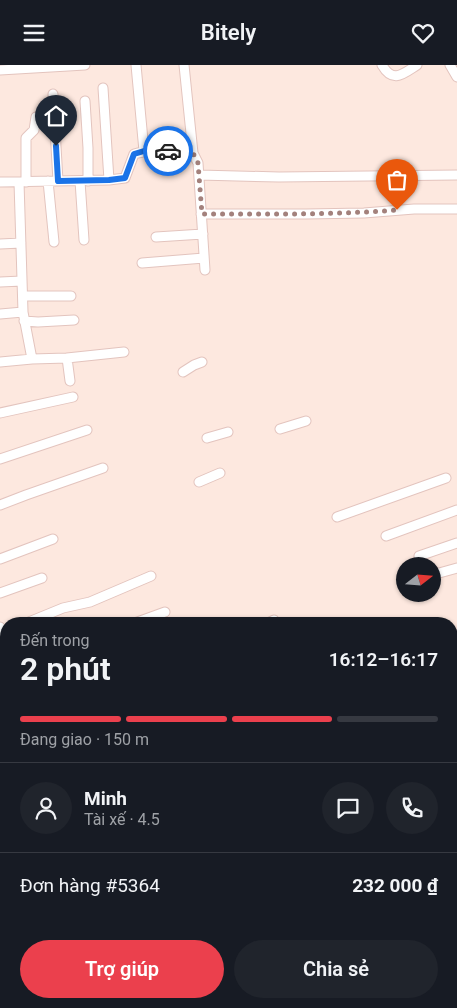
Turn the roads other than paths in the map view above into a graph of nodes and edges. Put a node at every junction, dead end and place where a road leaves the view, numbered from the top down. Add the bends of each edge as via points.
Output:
1 (85, 65) edge
2 (136, 65) edge
3 (184, 65) edge
4 (382, 65) edge
5 (417, 65) edge
6 (450, 65) edge
7 (28, 67) edge
8 (0, 70) edge
9 (457, 77) edge
10 (103, 88) dead end
11 (53, 94) dead end
12 (85, 101) dead end
13 (36, 117) dead end
14 (144, 151) junction
15 (193, 153) junction
16 (198, 175) junction
17 (457, 175) edge
18 (109, 180) junction
19 (48, 181) junction
20 (58, 181) junction
21 (84, 181) junction
22 (0, 182) edge
23 (23, 182) junction
24 (457, 209) edge
25 (202, 214) junction
26 (202, 234) junction
27 (156, 237) dead end
28 (84, 240) dead end
29 (54, 242) dead end
30 (21, 243) junction
31 (0, 244) edge
32 (204, 258) junction
33 (142, 263) dead end
34 (205, 270) dead end
35 (22, 281) junction
36 (0, 282) edge
37 (23, 296) junction
38 (71, 296) dead end
39 (0, 314) edge
40 (24, 317) junction
41 (74, 320) dead end
42 (124, 353) dead end
43 (32, 359) junction
44 (67, 359) junction
45 (0, 362) edge
46 (202, 362) dead end
47 (183, 372) dead end
48 (70, 381) dead end
49 (74, 397) dead end
50 (0, 413) edge
51 (306, 421) dead end
52 (280, 429) dead end
53 (87, 430) dead end
54 (228, 432) dead end
55 (207, 438) dead end
56 (0, 459) edge
57 (103, 468) dead end
58 (220, 473) dead end
59 (446, 478) dead end
60 (199, 481) dead end
61 (0, 505) edge
62 (457, 510) edge
63 (336, 517) dead end
64 (386, 536) dead end
65 (53, 539) dead end
66 (457, 543) edge
67 (419, 556) dead end
68 (0, 559) edge
69 (457, 568) edge
70 (441, 572) edge
71 (151, 577) dead end
72 (42, 578) dead end
73 (0, 593) edge
74 (165, 612) dead end
75 (41, 617) edge
76 (151, 617) edge

1 - 7 street
2 - 14 street
3 - 15 street
4 - 5 street via 395,76
6 - 9 street
7 - 8 street
10 - 18 street
11 - 20 street
12 - 21 street via 88,148
13 - 23 street via 34,130 26,138
14 - 15 street
14 - 18 street via 134,154 125,178
15 - 16 street via 198,163
16 - 17 street
16 - 25 street
18 - 21 street
19 - 20 street
19 - 23 street
19 - 29 street
20 - 21 street
21 - 28 street
22 - 23 street
23 - 30 street
24 - 25 street
25 - 26 street
26 - 27 street
26 - 32 street
30 - 31 street
30 - 35 street
32 - 33 street
32 - 34 street
35 - 36 street
35 - 37 street
37 - 38 street
37 - 40 street
39 - 40 street
40 - 41 street via 38,322
40 - 43 street
42 - 44 street
43 - 44 street
43 - 45 street
44 - 48 street
46 - 47 street
49 - 50 street
51 - 52 street
53 - 56 street
54 - 55 street
57 - 61 street
58 - 60 street
59 - 63 street
62 - 64 street
65 - 68 street
66 - 67 street
69 - 70 street
71 - 75 street via 90,602
72 - 73 street
74 - 76 street

